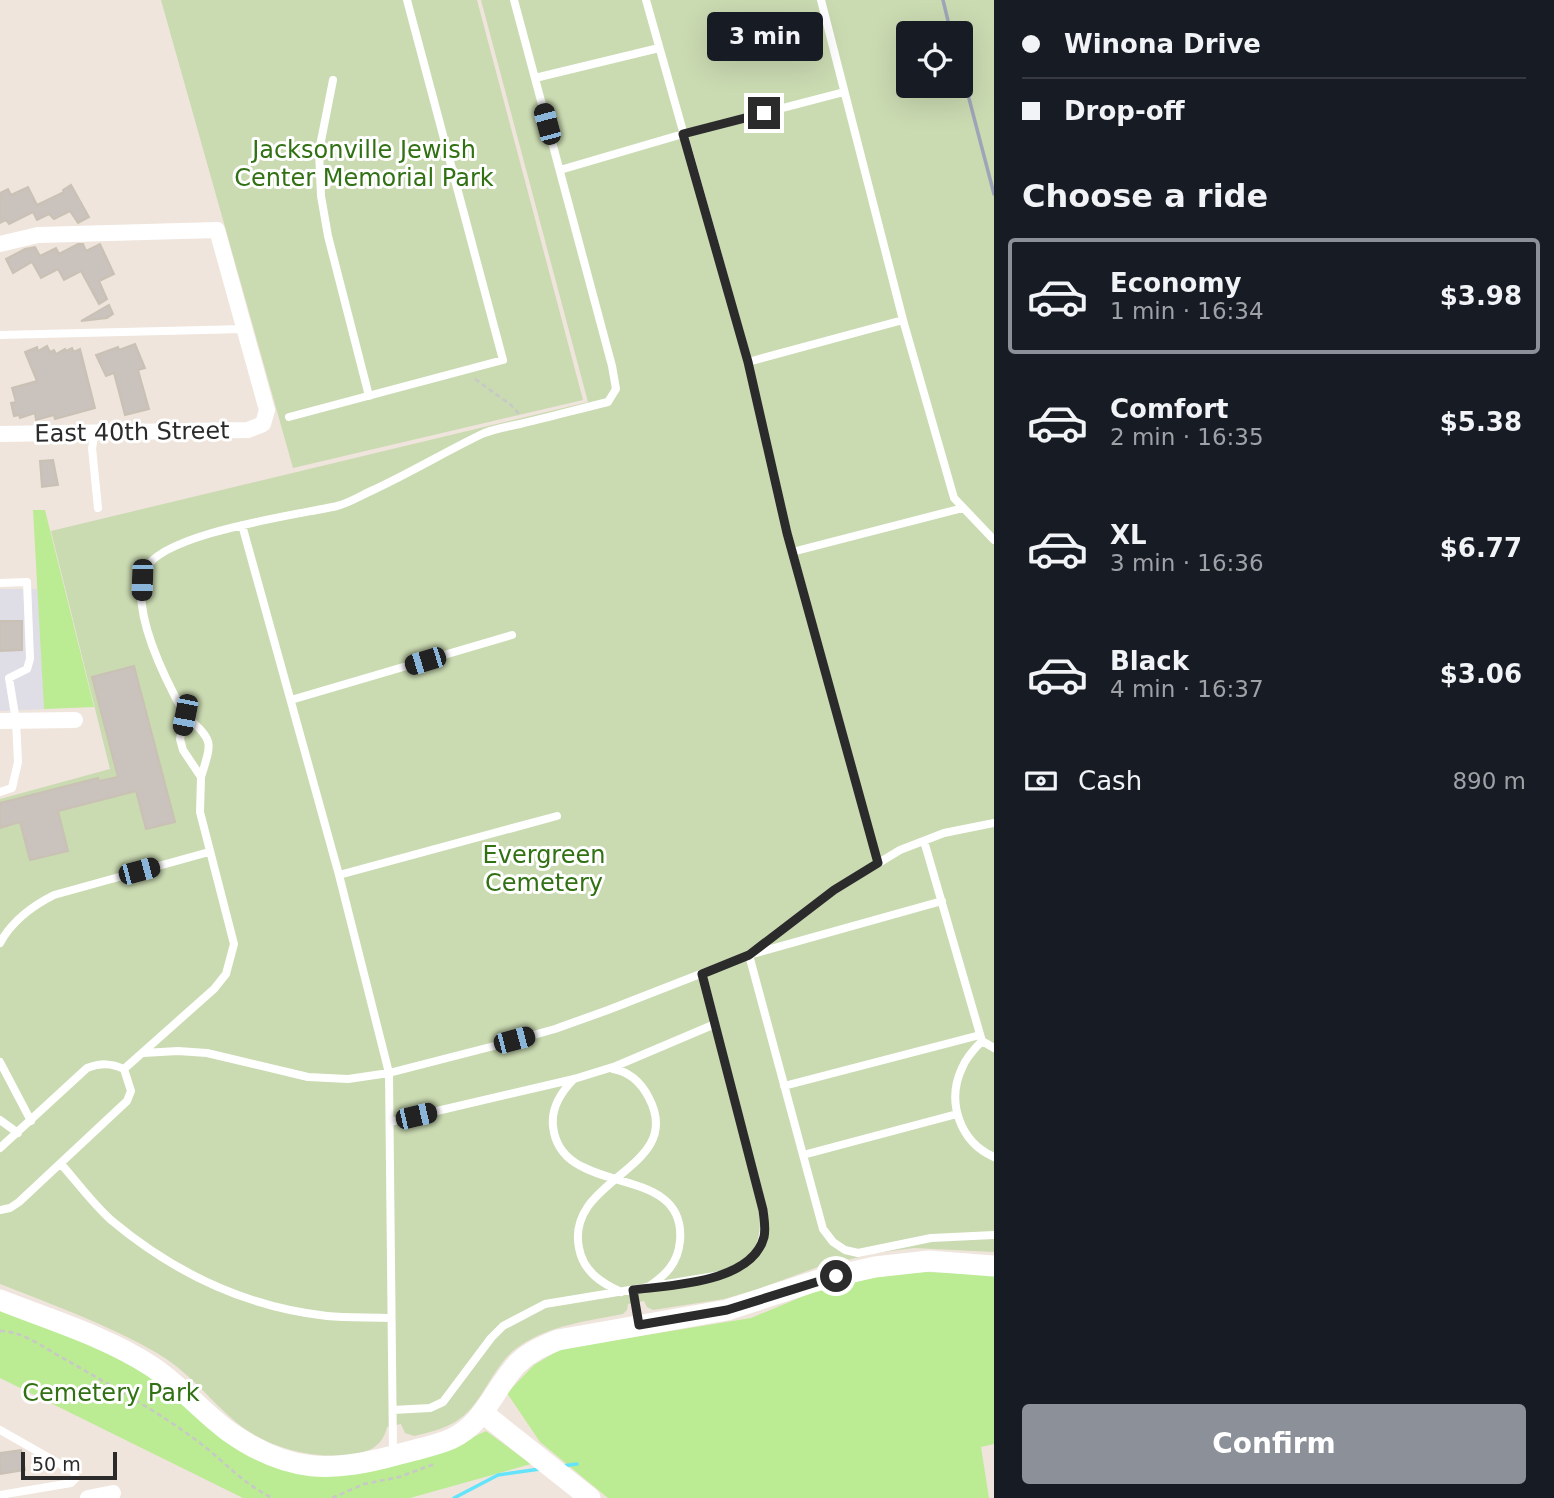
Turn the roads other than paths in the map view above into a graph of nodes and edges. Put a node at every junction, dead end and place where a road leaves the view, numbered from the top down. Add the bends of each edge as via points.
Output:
1 (407, 0) edge
2 (514, 0) edge
3 (646, 0) edge
4 (821, 0) edge
5 (659, 48) junction
6 (535, 78) junction
7 (333, 80) dead end
8 (844, 92) junction
9 (683, 134) junction
10 (560, 170) junction
11 (0, 244) edge
12 (904, 320) junction
13 (244, 329) junction
14 (0, 335) edge
15 (748, 362) junction
16 (369, 396) junction
17 (289, 417) dead end
18 (95, 433) junction
19 (0, 435) edge
20 (98, 508) dead end
21 (963, 508) junction
22 (242, 525) junction
23 (994, 540) edge
24 (792, 552) junction
25 (0, 583) edge
26 (512, 635) dead end
27 (291, 700) junction
28 (185, 715) junction
29 (75, 720) dead end
30 (8, 721) edge
31 (201, 777) junction
32 (0, 792) edge
33 (557, 816) dead end
34 (994, 823) edge
35 (924, 841) junction
36 (209, 852) junction
37 (878, 863) junction
38 (339, 875) junction
39 (942, 901) junction
40 (0, 943) edge
41 (749, 955) junction
42 (702, 974) junction
43 (715, 1024) junction
44 (981, 1038) junction
45 (994, 1048) edge
46 (143, 1054) junction
47 (0, 1062) edge
48 (610, 1068) junction
49 (124, 1069) junction
50 (389, 1073) junction
51 (574, 1079) junction
52 (783, 1086) junction
53 (957, 1114) junction
54 (0, 1120) edge
55 (31, 1121) junction
56 (390, 1122) junction
57 (18, 1133) junction
58 (0, 1148) edge
59 (803, 1155) junction
60 (994, 1157) edge
61 (61, 1164) junction
62 (616, 1179) junction
63 (0, 1210) edge
64 (994, 1235) edge
65 (994, 1266) edge
66 (645, 1288) junction
67 (633, 1290) junction
68 (621, 1292) junction
69 (0, 1300) edge
70 (391, 1318) junction
71 (639, 1325) junction
72 (393, 1410) junction
73 (483, 1413) junction
74 (0, 1430) edge
75 (394, 1455) junction
76 (113, 1493) dead end
77 (0, 1495) edge
78 (88, 1498) edge
79 (590, 1498) edge

1 - 16 lane via 503,360
2 - 6 lane
3 - 5 lane
4 - 8 lane
5 - 6 lane
5 - 9 lane
6 - 10 lane
7 - 16 lane via 319,150 321,196
8 - 9 lane
8 - 12 lane
9 - 10 lane
9 - 15 lane
10 - 22 lane via 612,366 616,389 608,402 482,433 341,505
11 - 13 street via 38,235 217,230
12 - 15 lane
12 - 21 lane via 954,498
13 - 14 lane
13 - 18 street, East 40th Street via 267,410 263,424 248,430
15 - 24 lane
16 - 17 lane
18 - 19 street, East 40th Street
18 - 20 lane via 92,448
21 - 23 lane
21 - 24 lane
22 - 27 lane
22 - 28 lane via 170,547 156,555 142,580 152,647
24 - 37 lane
25 - 30 lane via 27,582 30,659 27,669 9,678
26 - 27 lane
27 - 38 lane
28 - 31 lane via 180,739
28 - 31 lane via 208,736 210,749
29 - 30 street
30 - 32 lane via 18,762 12,788
31 - 36 lane via 200,812
33 - 38 lane
34 - 35 lane
35 - 37 lane
35 - 39 lane
36 - 40 lane via 54,895 19,918
36 - 46 lane via 231,928 232,957 214,989
37 - 41 lane via 834,890
38 - 50 lane
39 - 41 lane
39 - 44 lane
41 - 42 lane
41 - 52 lane
42 - 43 lane
42 - 50 lane via 555,1029
43 - 48 lane
43 - 66 lane via 763,1210 763,1240 741,1268
44 - 45 lane
44 - 52 lane
44 - 53 lane via 955,1088
46 - 49 lane
46 - 50 lane via 207,1053 308,1077 348,1079
47 - 55 lane
48 - 51 lane
48 - 62 lane via 626,1072 644,1088 656,1126 647,1150
49 - 55 lane via 113,1063 87,1068
49 - 61 lane via 131,1091 127,1101
50 - 56 lane
51 - 56 lane
51 - 62 lane via 554,1110 556,1141 561,1152 578,1165
52 - 59 lane
53 - 59 lane
53 - 60 lane via 973,1144
54 - 57 lane
55 - 57 lane
56 - 70 lane
57 - 58 lane
59 - 64 lane via 823,1229 845,1251 858,1253 931,1238
61 - 63 lane via 19,1202
61 - 70 lane via 109,1218 146,1247 220,1289 285,1309
62 - 66 lane via 659,1194 678,1222 681,1235 675,1262
62 - 68 lane via 588,1203 577,1240 594,1276
65 - 71 street via 929,1261 875,1267 727,1310
66 - 67 lane
67 - 68 lane
67 - 71 lane
68 - 72 lane via 545,1304 503,1326 443,1402 430,1408
69 - 75 street via 128,1353 171,1380 228,1431 274,1457 333,1468
70 - 72 lane
71 - 73 street via 538,1348 505,1378
72 - 75 lane
73 - 75 street via 451,1439
73 - 79 street
74 - 77 lane via 74,1472 75,1478 71,1483
76 - 78 street

